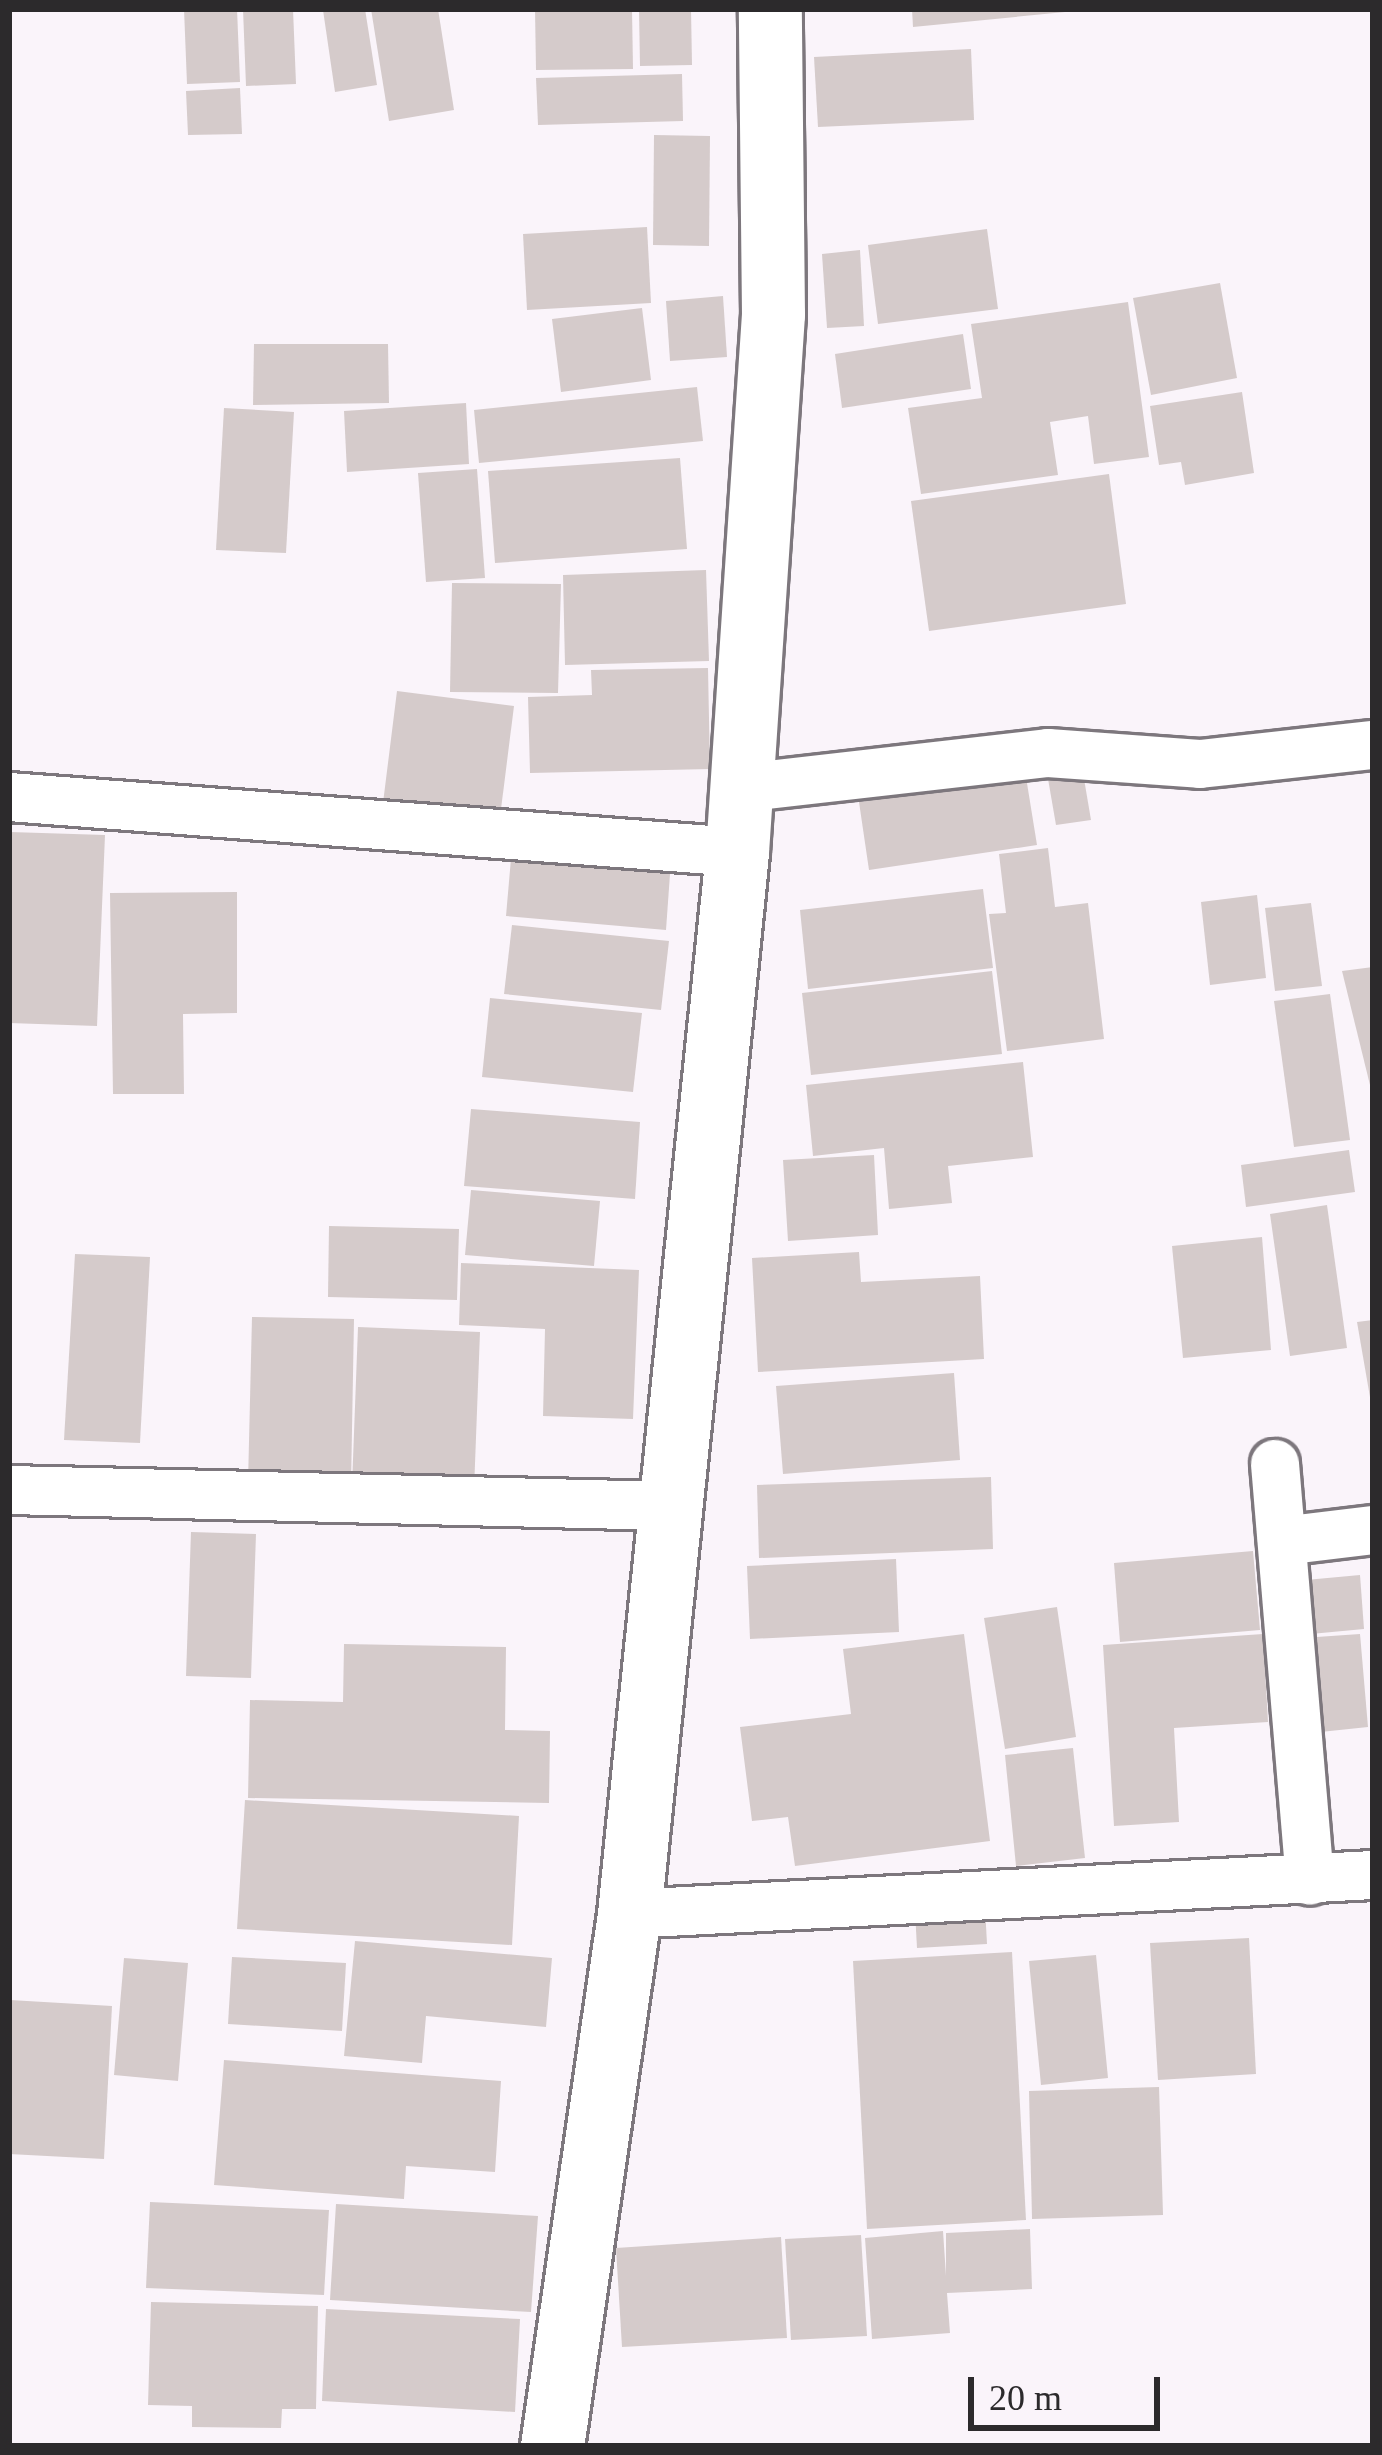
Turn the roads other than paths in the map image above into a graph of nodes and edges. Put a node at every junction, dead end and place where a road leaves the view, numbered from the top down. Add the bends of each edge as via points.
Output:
1 (770, 9) edge
2 (1373, 745) edge
3 (741, 788) junction
4 (9, 796) edge
5 (737, 852) junction
6 (1275, 1464) dead end
7 (9, 1490) edge
8 (667, 1506) junction
9 (1373, 1530) edge
10 (1282, 1541) junction
11 (1373, 1875) edge
12 (1310, 1881) junction
13 (629, 1914) junction
14 (552, 2446) edge

1 - 3 street via 773,314
2 - 3 street via 1199,764 1048,753
3 - 5 street
4 - 5 street
5 - 8 street
6 - 10 street
7 - 8 street
8 - 13 street
9 - 10 street
10 - 12 street
11 - 12 street
12 - 13 street
13 - 14 street

